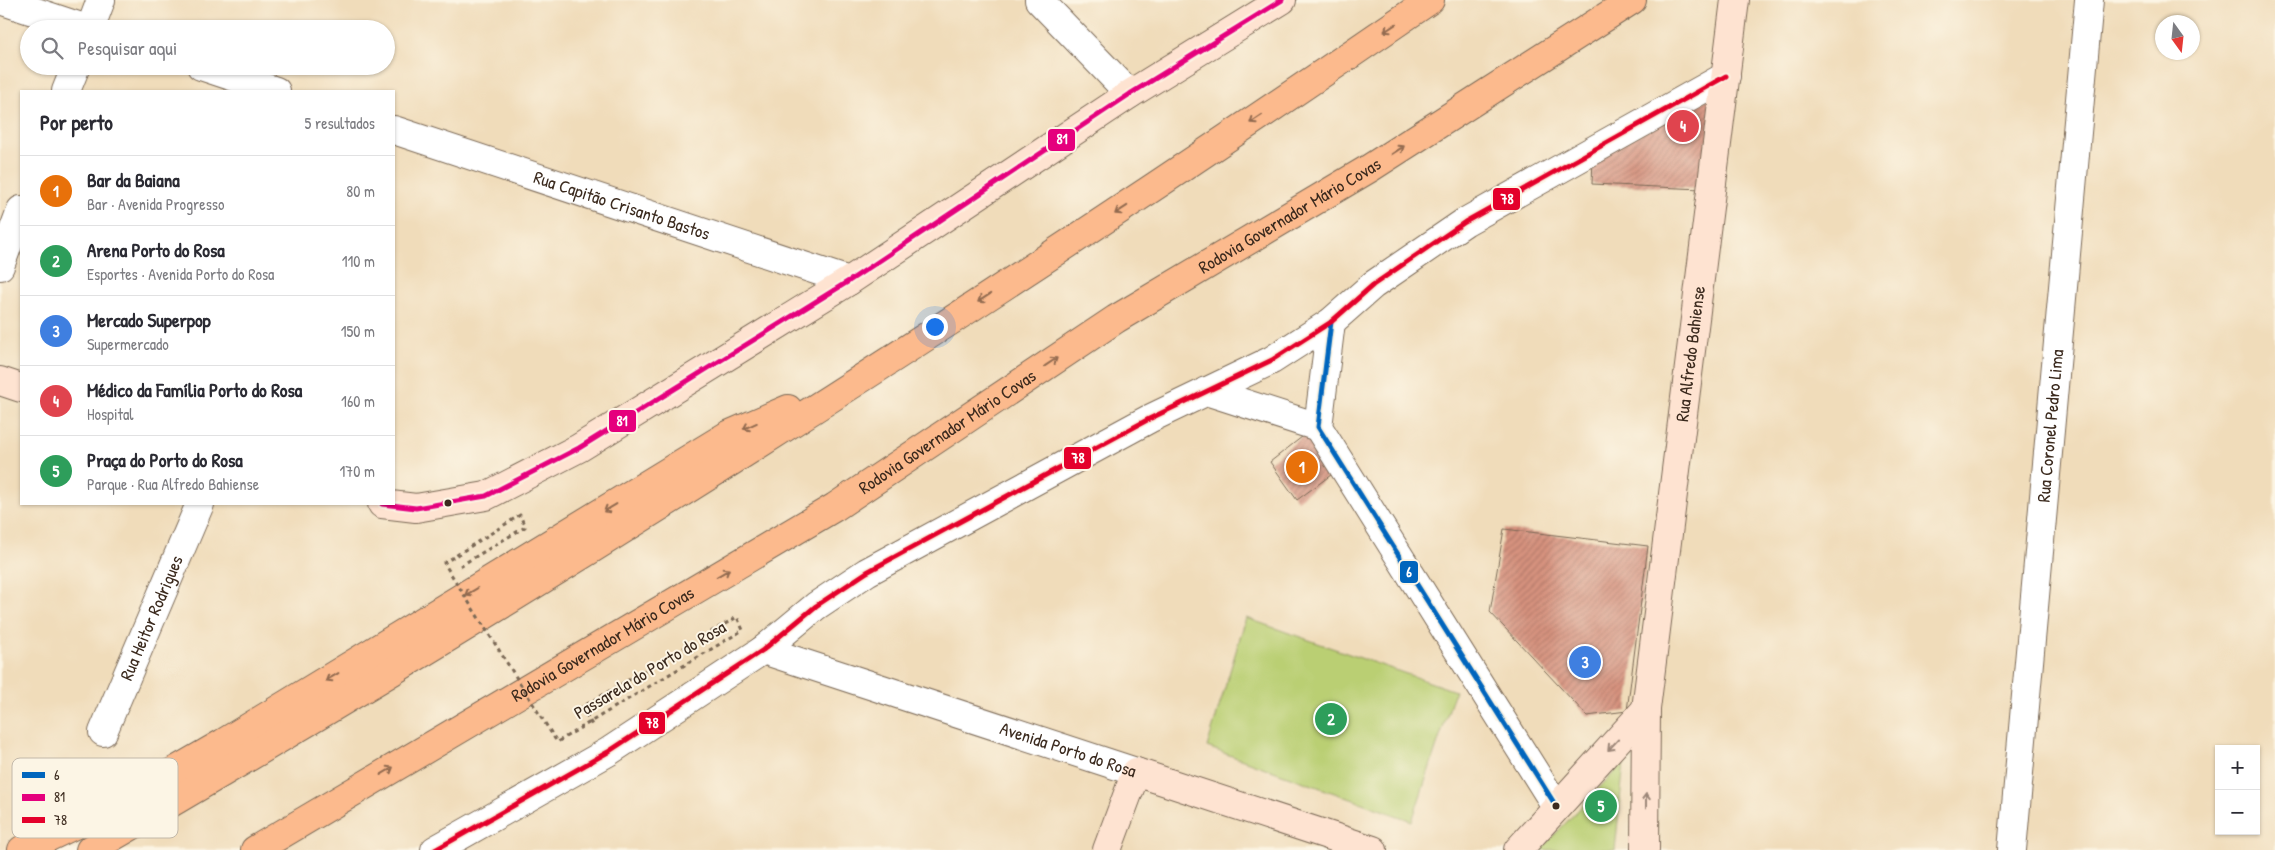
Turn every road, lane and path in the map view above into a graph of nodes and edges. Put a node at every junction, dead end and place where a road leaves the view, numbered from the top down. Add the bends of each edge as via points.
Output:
1 (0, 0) edge
2 (100, 0) edge
3 (1038, 0) edge
4 (1282, 0) edge
5 (1430, 0) edge
6 (1632, 0) edge
7 (2089, 0) edge
8 (1740, 2) edge
9 (61, 20) edge
10 (92, 20) edge
11 (72, 75) edge
12 (228, 75) edge
13 (1726, 76) junction
14 (66, 90) edge
15 (273, 90) edge
16 (1130, 94) junction
17 (395, 130) edge
18 (20, 213) edge
19 (0, 266) edge
20 (849, 281) junction
21 (1331, 322) junction
22 (875, 372) junction
23 (0, 381) edge
24 (20, 388) edge
25 (1206, 390) junction
26 (1318, 427) junction
27 (200, 505) edge
28 (390, 505) edge
29 (460, 566) dead end
30 (465, 596) junction
31 (763, 650) junction
32 (582, 707) dead end
33 (1646, 709) junction
34 (103, 732) dead end
35 (178, 769) edge
36 (1136, 772) junction
37 (350, 793) junction
38 (178, 798) edge
39 (1556, 806) junction
40 (47, 838) edge
41 (110, 838) edge
42 (22, 850) edge
43 (90, 850) edge
44 (255, 850) edge
45 (289, 850) edge
46 (435, 850) edge
47 (1107, 850) edge
48 (1373, 850) edge
49 (1518, 850) edge
50 (1645, 850) edge
51 (2012, 850) edge

1 - 9 street
2 - 10 street
3 - 16 street
4 - 16 main road
5 -> 22 highway via 1169,179
37 -> 6 highway, Rodovia Governador Mário Covas via 835,506 1116,319 1370,168
7 - 51 street, Rua Coronel Pedro Lima
8 - 13 main road, Rua Alfredo Bahiense
11 - 14 street
12 - 15 street
13 - 21 street via 1465,222 1373,285
13 - 33 main road, Rua Alfredo Bahiense
16 - 20 main road
17 - 20 street, Rua Capitão Crisanto Bastos
18 - 19 street
20 - 28 main road via 579,448 486,496 416,508
21 - 25 street via 1272,360
21 - 26 street
22 -> 30 highway via 728,435
22 - 38 highway via 506,602
23 - 24 main road
25 - 26 street
25 - 31 street via 867,572 816,606
26 - 39 street
27 - 34 street, Rua Heitor Rodrigues
29 - 30 path, bridge via 525,527 520,515 444,563
30 - 32 path, Passarela do Porto do Rosa, bridge via 557,742 742,630 737,617
30 -> 35 highway
31 - 36 street, Avenida Porto do Rosa
31 - 46 street via 595,760
33 -> 39 main road
50 -> 33 main road, Rua Alfredo Bahiense
36 - 47 main road
36 - 48 main road, Avenida Porto do Rosa
37 - 44 highway, Rodovia Governador Mário Covas
37 - 45 highway
39 - 49 main road
40 -> 42 highway
41 - 43 highway

